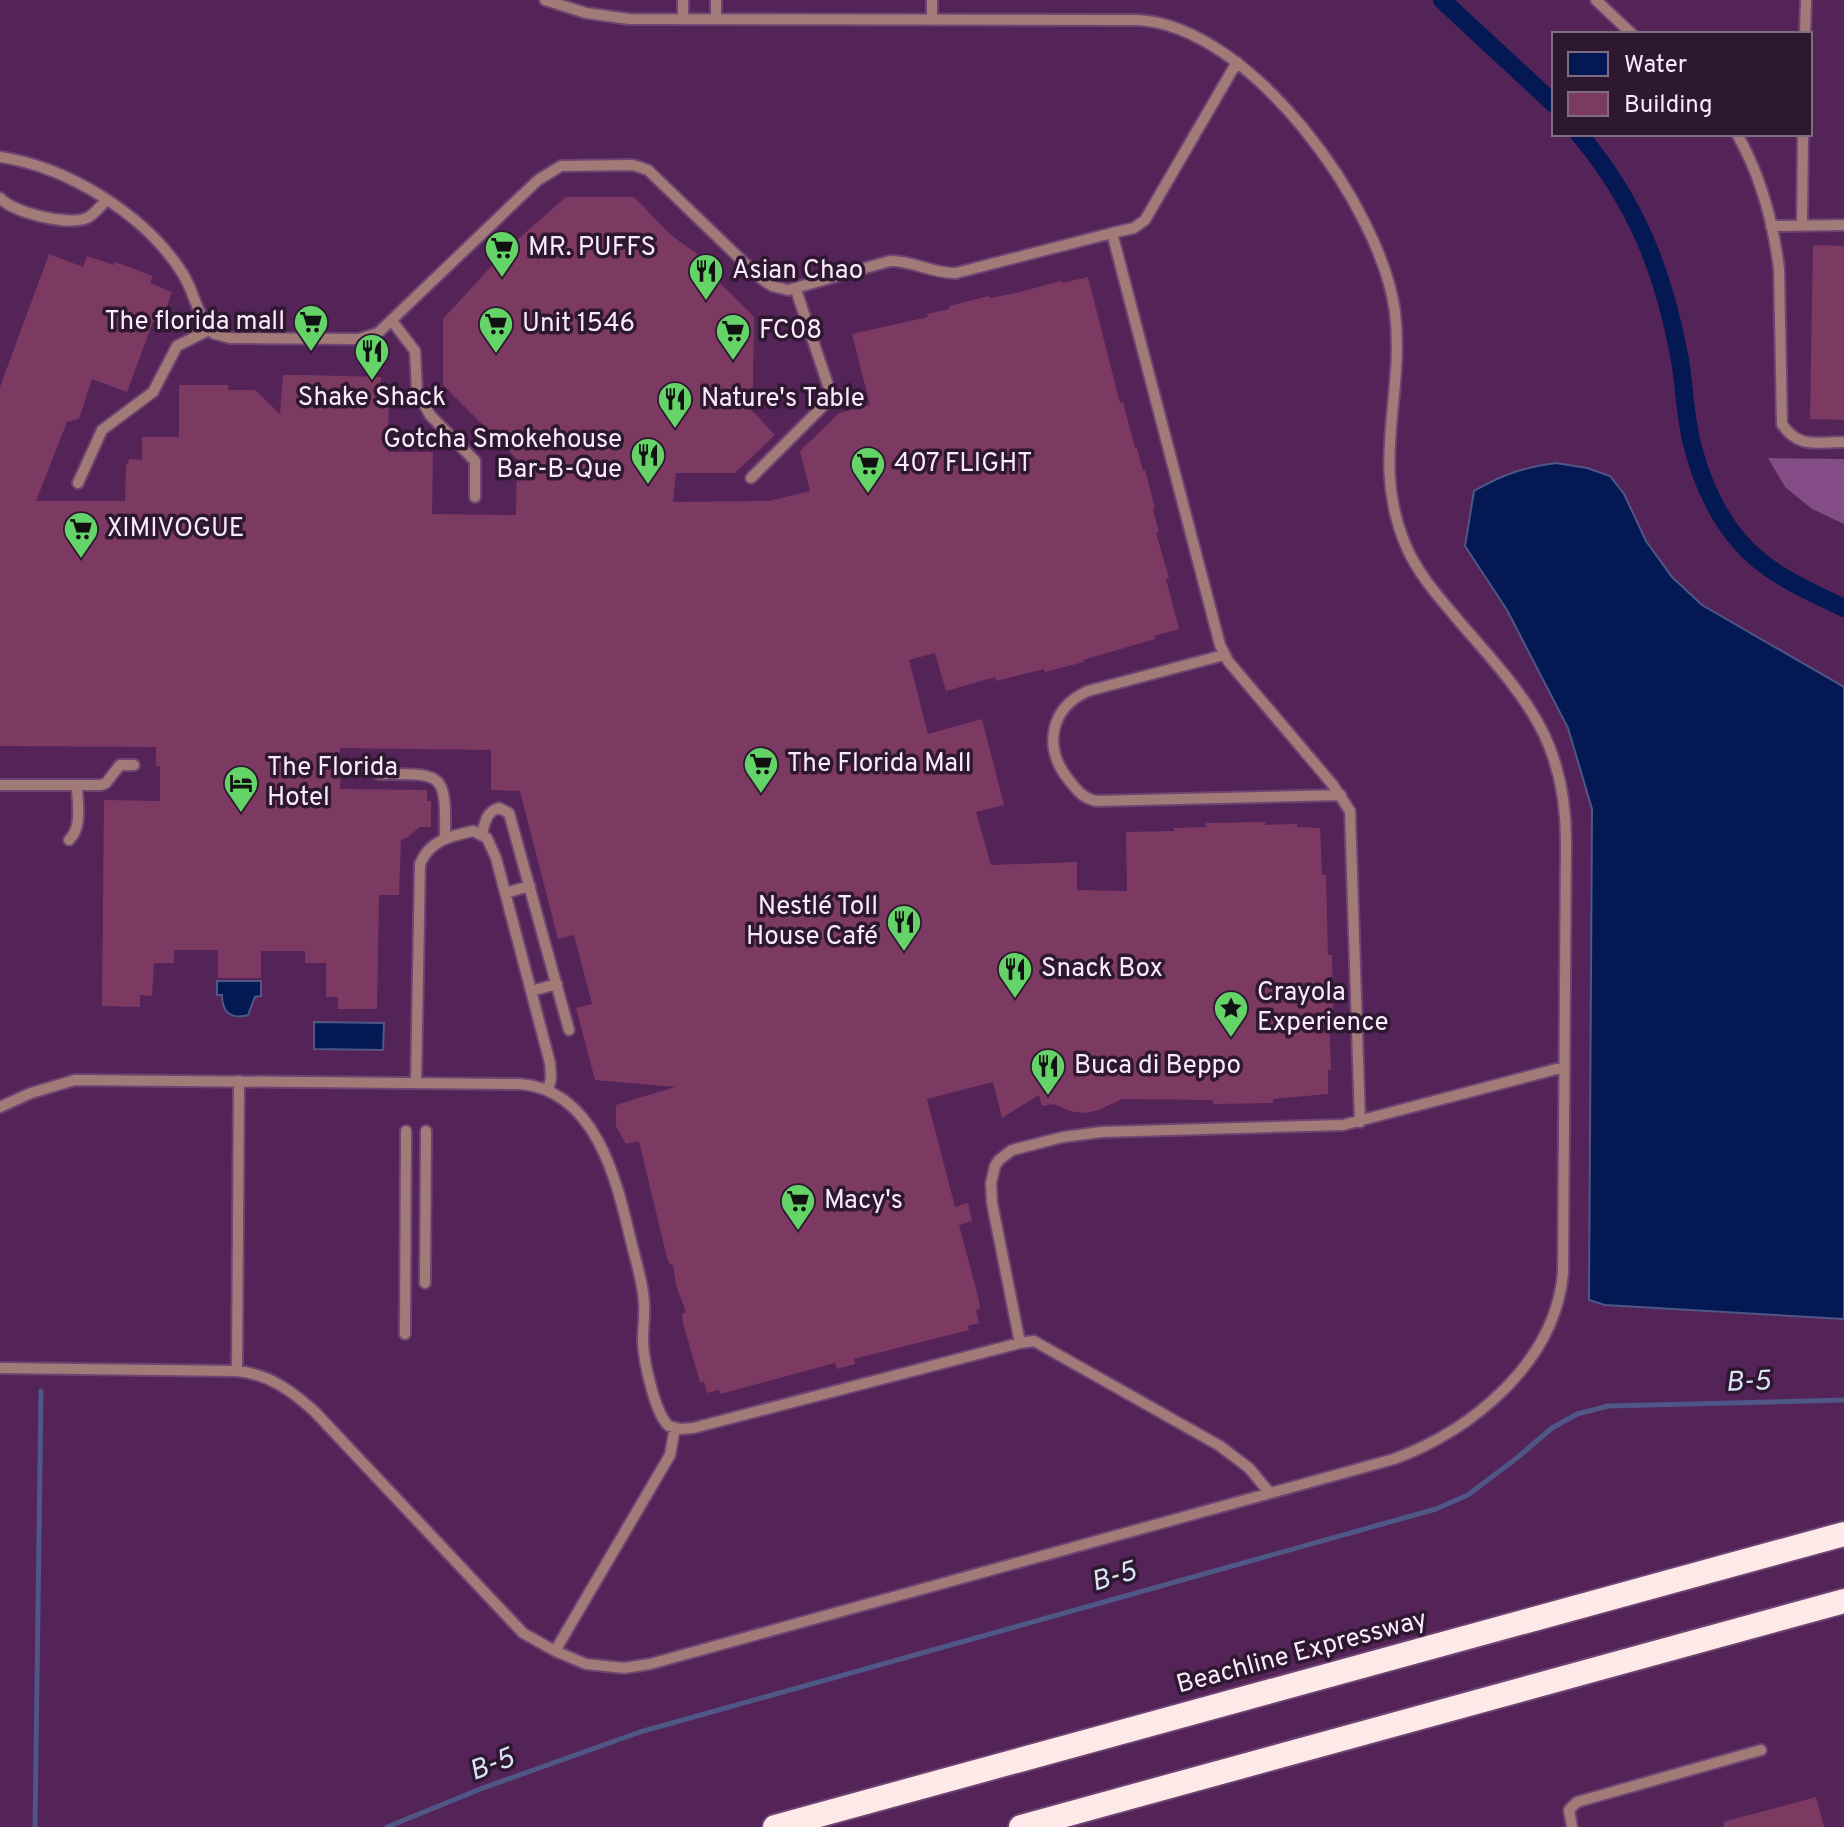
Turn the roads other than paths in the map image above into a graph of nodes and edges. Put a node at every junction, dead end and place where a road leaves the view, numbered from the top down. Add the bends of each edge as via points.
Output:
1 (545, 0) edge
2 (683, 0) edge
3 (716, 0) edge
4 (932, 0) edge
5 (1596, 0) edge
6 (1806, 0) edge
7 (683, 19) junction
8 (716, 19) junction
9 (932, 20) junction
10 (1630, 32) edge
11 (1805, 32) edge
12 (1237, 62) junction
13 (1738, 136) edge
14 (1803, 136) edge
15 (0, 157) edge
16 (0, 198) edge
17 (107, 200) junction
18 (1802, 224) junction
19 (1844, 225) edge
20 (1771, 226) junction
21 (1112, 233) junction
22 (796, 290) junction
23 (392, 321) junction
24 (209, 330) junction
25 (1844, 442) edge
26 (751, 478) dead end
27 (78, 483) dead end
28 (475, 497) dead end
29 (1224, 655) junction
30 (134, 765) dead end
31 (379, 774) dead end
32 (0, 785) edge
33 (77, 785) junction
34 (1341, 795) junction
35 (482, 833) junction
36 (445, 838) junction
37 (69, 840) dead end
38 (530, 886) junction
39 (505, 893) junction
40 (557, 984) junction
41 (531, 991) junction
42 (569, 1030) dead end
43 (1564, 1067) junction
44 (239, 1081) junction
45 (416, 1083) junction
46 (548, 1090) junction
47 (0, 1107) edge
48 (1360, 1122) junction
49 (406, 1131) dead end
50 (426, 1131) dead end
51 (425, 1283) dead end
52 (405, 1334) dead end
53 (1020, 1343) junction
54 (0, 1368) edge
55 (237, 1371) junction
56 (675, 1428) junction
57 (1269, 1492) junction
58 (1844, 1534) edge
59 (1844, 1601) edge
60 (555, 1651) junction
61 (1761, 1750) dead end
62 (775, 1827) edge
63 (1021, 1827) edge
64 (1572, 1827) edge

1 - 7 lane via 607,16
2 - 7 lane
3 - 8 lane
4 - 9 lane
5 - 10 lane
6 - 11 lane
7 - 8 lane
8 - 9 lane
9 - 12 lane via 1159,22 1191,33
12 - 21 lane via 1145,220
12 - 43 lane via 1317,147 1371,233 1396,319 1388,456 1400,530 1428,583 1529,705 1557,763 1566,828
13 - 20 lane via 1755,166
14 - 18 lane
15 - 17 lane via 62,174
16 - 17 lane via 30,214 60,220 87,218
17 - 24 lane via 176,263
18 - 19 lane
18 - 20 lane
20 - 25 lane via 1779,269 1782,424 1790,437 1803,442
21 - 22 lane via 956,273 896,261
21 - 29 lane
22 - 23 lane via 759,277 648,170 633,165 561,166 538,180
22 - 26 lane via 832,397
23 - 24 lane via 359,339 230,338
23 - 28 lane via 415,351 417,391 430,415 475,461
24 - 27 lane via 177,346 153,392 102,430
29 - 34 lane
29 - 34 lane via 1079,695 1062,713 1052,738 1060,769 1081,794 1097,801
30 - 33 lane via 120,765 101,785
31 - 36 lane via 436,779 444,790
32 - 33 lane
33 - 37 lane via 78,825
34 - 48 lane via 1352,820
35 - 36 lane
35 - 38 lane via 494,809 509,813
35 - 39 lane via 493,849
36 - 45 lane via 426,852 418,872
38 - 39 lane
38 - 40 lane
39 - 41 lane
40 - 41 lane
40 - 42 lane
41 - 46 lane via 550,1063
43 - 48 lane
43 - 57 lane via 1562,1287 1540,1347 1474,1416 1435,1442 1394,1459
44 - 45 lane
44 - 47 lane via 75,1080
44 - 55 lane
45 - 46 lane via 520,1084
46 - 56 lane via 586,1123 611,1167 643,1292 648,1368 662,1419
48 - 53 lane via 1089,1133 1004,1154 995,1166 991,1192
49 - 52 lane
50 - 51 lane
53 - 56 lane via 693,1428
53 - 57 lane via 1040,1343 1220,1446
54 - 55 lane
55 - 60 lane via 267,1378 302,1400 515,1625
56 - 60 lane via 670,1455
57 - 60 lane via 650,1664 599,1666
58 - 62 highway, Beachline Expressway
59 - 63 highway
61 - 64 lane via 1577,1802 1569,1810

